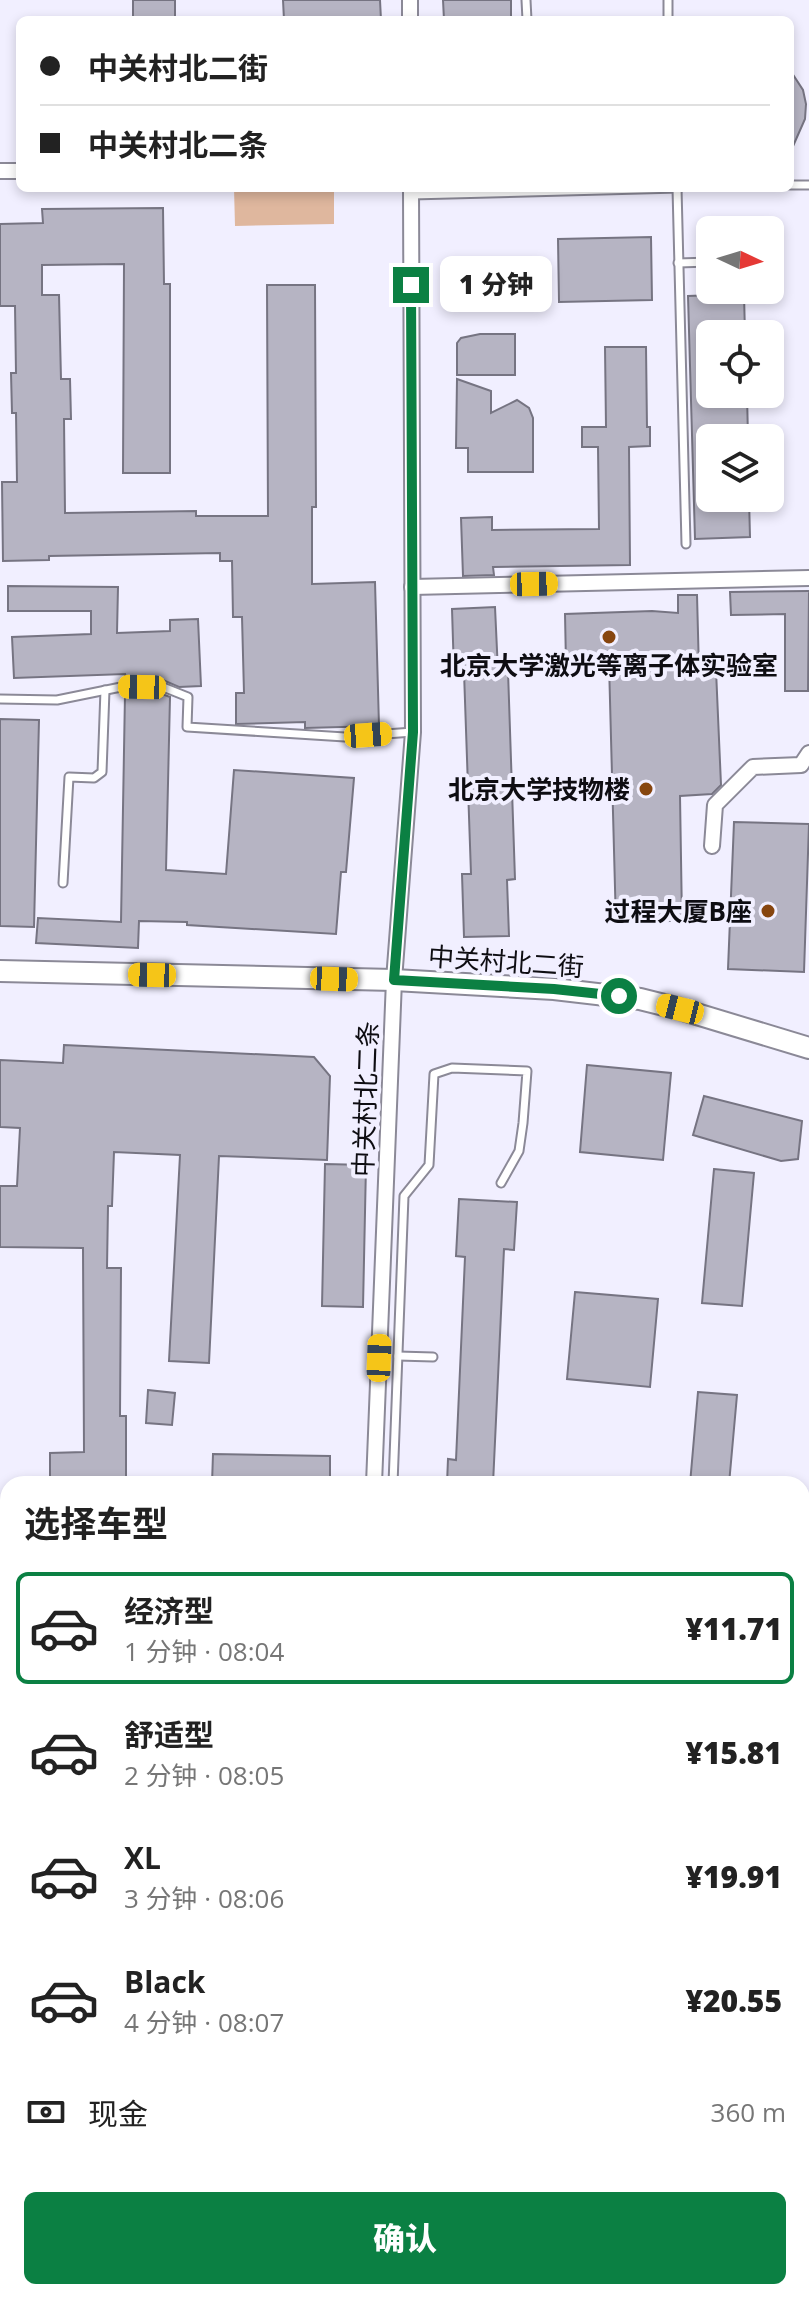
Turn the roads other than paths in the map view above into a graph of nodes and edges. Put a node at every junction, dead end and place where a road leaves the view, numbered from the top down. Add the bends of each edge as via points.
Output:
1 (411, 192) edge
2 (678, 192) edge
3 (696, 262) edge
4 (678, 263) junction
5 (686, 544) dead end
6 (809, 578) edge
7 (412, 587) junction
8 (105, 690) junction
9 (0, 699) edge
10 (413, 732) junction
11 (809, 753) edge
12 (712, 846) dead end
13 (63, 883) dead end
14 (0, 971) edge
15 (394, 980) junction
16 (809, 1048) edge
17 (501, 1183) dead end
18 (398, 1356) junction
19 (433, 1357) dead end
20 (374, 1476) edge
21 (393, 1476) edge

1 - 7 street, 中关村北二条
2 - 4 lane
3 - 4 lane
4 - 5 lane
6 - 7 street
7 - 10 street, 中关村北二条
8 - 9 lane via 57,700
8 - 10 lane via 163,687 188,697 187,727 345,737
8 - 13 lane via 102,772 94,778 69,777
10 - 15 street, 中关村北二条
11 - 12 street via 801,765 753,767 715,805
14 - 15 street, 中关村北二街
15 - 16 street, 中关村北二街 via 640,999
15 - 20 street, 中关村北二条
17 - 18 lane via 519,1151 527,1071 452,1068 434,1074 429,1165 404,1196
18 - 19 lane
18 - 21 lane

